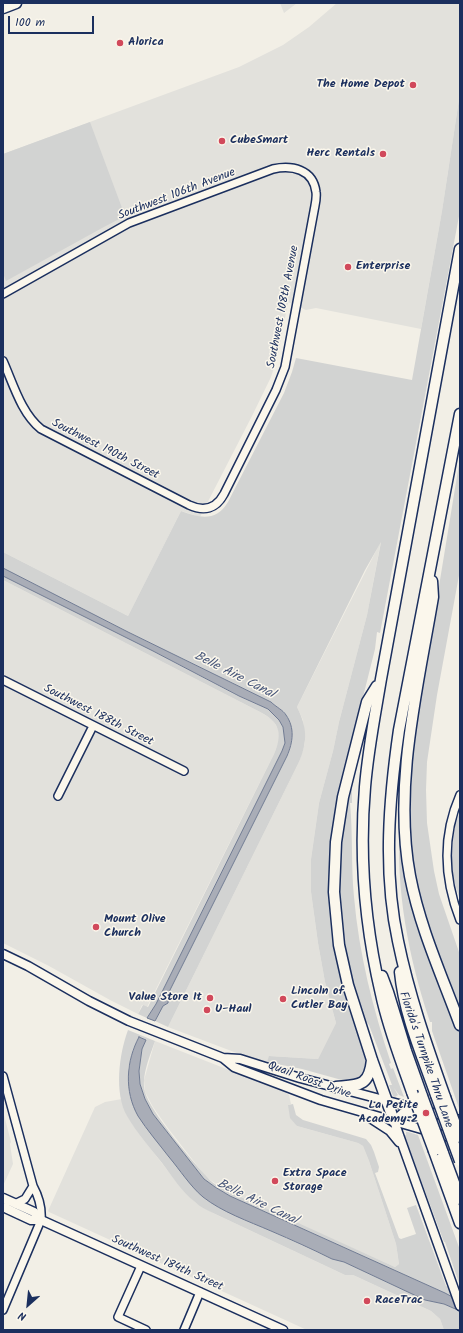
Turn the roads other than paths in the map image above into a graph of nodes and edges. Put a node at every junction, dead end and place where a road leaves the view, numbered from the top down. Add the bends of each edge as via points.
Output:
1 (16, 3) edge
2 (3, 8) edge
3 (300, 170) joint
4 (460, 249) edge
5 (3, 294) edge
6 (3, 361) edge
7 (460, 414) edge
8 (209, 508) joint
9 (431, 568) junction
10 (381, 679) junction
11 (3, 680) edge
12 (93, 726) junction
13 (184, 771) dead end
14 (460, 795) edge
15 (58, 796) dead end
16 (460, 920) edge
17 (373, 952) junction
18 (3, 954) edge
19 (460, 1026) edge
20 (223, 1058) junction
21 (372, 1060) junction
22 (3, 1076) edge
23 (336, 1087) junction
24 (441, 1096) junction
25 (386, 1100) junction
26 (425, 1110) junction
27 (359, 1111) junction
28 (460, 1120) edge
29 (394, 1121) junction
30 (460, 1139) edge
31 (403, 1148) junction
32 (439, 1152) junction
33 (460, 1161) edge
34 (33, 1186) junction
35 (3, 1198) edge
36 (460, 1199) edge
37 (15, 1204) junction
38 (3, 1207) edge
39 (41, 1220) junction
40 (460, 1223) edge
41 (141, 1266) junction
42 (200, 1292) junction
43 (460, 1306) edge
44 (3, 1310) edge
45 (146, 1330) edge
46 (184, 1330) edge
47 (283, 1330) edge

1 - 2 highway
3 - 5 street, Southwest 106th Avenue via 284,167 273,169 137,220
3 - 8 street, Southwest 108th Avenue via 313,182 317,193 286,360 276,390 224,494 218,503
4 - 10 highway
6 - 8 street, Southwest 190th Street via 25,410 42,429 189,505 199,509
7 - 9 highway
9 - 19 highway via 434,597 409,740 404,783 405,830 410,876 421,919
9 - 24 highway via 399,730 391,793 389,856 397,940
10 - 17 highway via 367,766 363,828 365,891
10 - 21 highway via 367,702 346,780 338,821 334,867 334,905 339,945 348,985
11 - 12 street, Southwest 188th Street
12 - 13 street, Southwest 188th Street
12 - 15 street
14 - 16 street via 451,822 447,852 450,888
17 - 32 highway, Florida's Turnpike Thru Lane, bridge
17 - 32 highway, bridge via 386,1013 412,1092
18 - 20 main road, Quail Roost Drive via 129,1021
20 - 23 main road, Quail Roost Drive via 240,1059
20 - 27 main road, Quail Roost Drive via 234,1067 312,1097
21 - 23 highway via 369,1075 362,1084
21 - 25 highway
22 - 34 street
23 - 25 main road, Quail Roost Drive
24 - 30 highway, bridge
24 - 33 highway, Florida's Turnpike Thru Lane, bridge
25 - 26 main road, Quail Roost Drive
25 - 29 highway
26 - 28 main road, Quail Roost Drive
26 - 29 main road via 403,1114
27 - 29 main road, Quail Roost Drive
27 - 31 main road via 388,1129
29 - 30 main road, Quail Roost Drive
29 - 31 main road
31 - 43 main road
32 - 36 highway, Florida's Turnpike Thru Lane
32 - 40 highway
34 - 37 street via 25,1199
34 - 39 street via 42,1210
35 - 37 main road, Southwest 184th Street
37 - 39 main road, Southwest 184th Street via 34,1212
38 - 39 main road, Southwest 184th Street via 31,1220
39 - 41 main road, Southwest 184th Street
39 - 44 street
41 - 42 main road, Southwest 184th Street
41 - 45 street via 118,1317
42 - 46 street
42 - 47 main road, Southwest 184th Street

